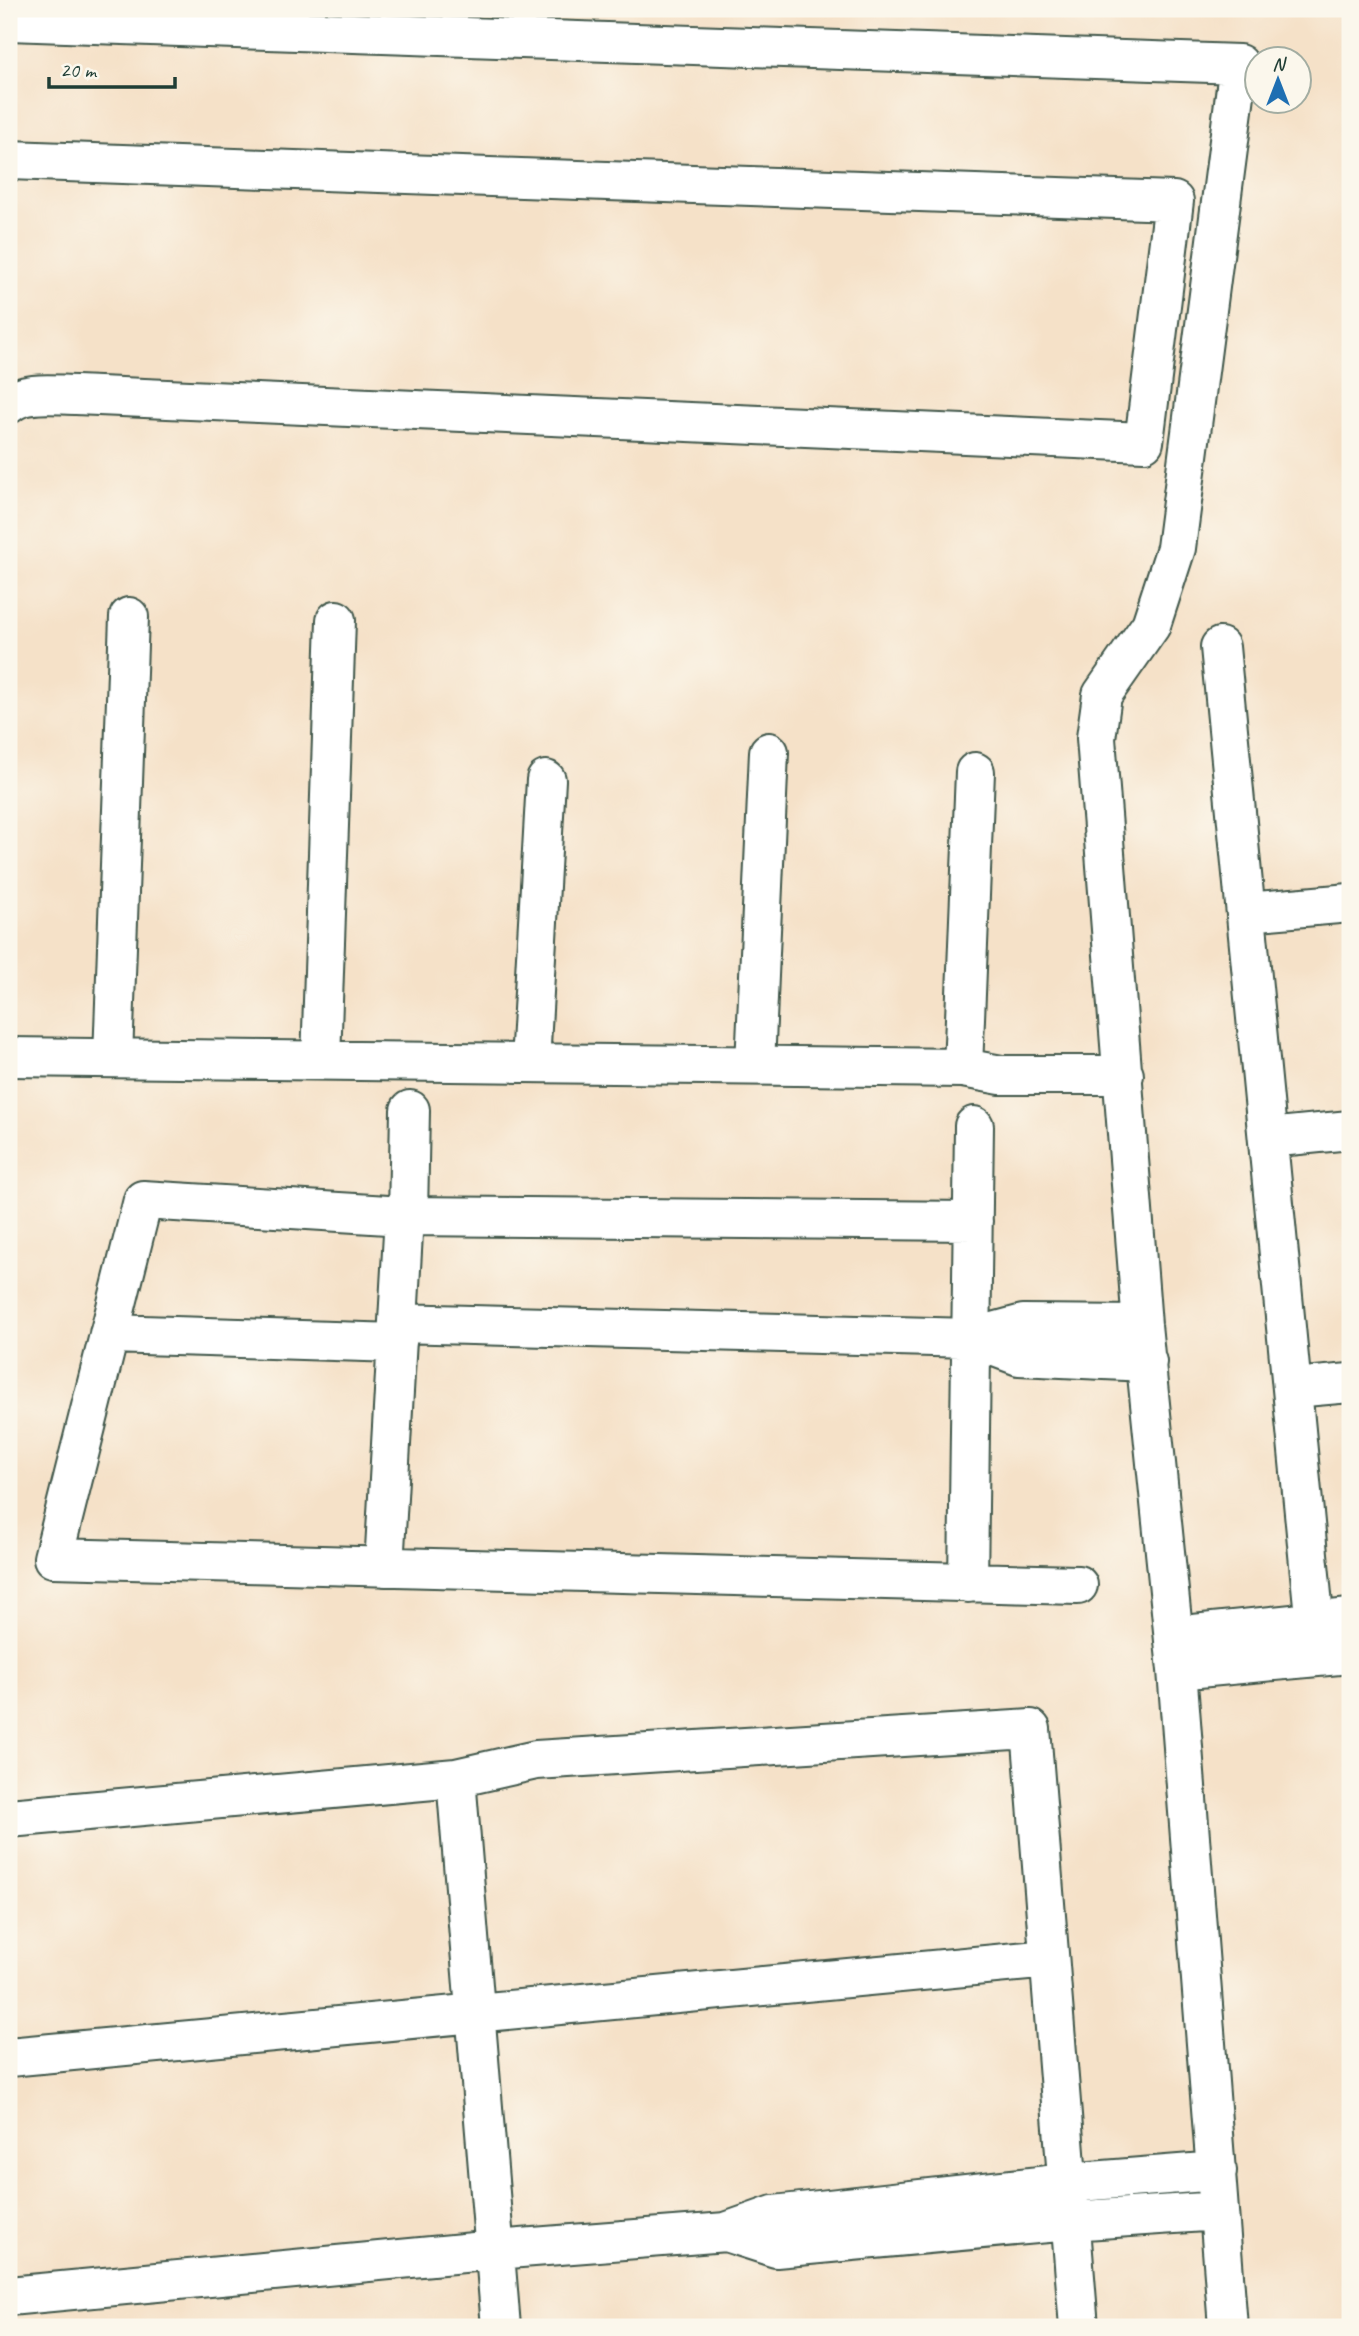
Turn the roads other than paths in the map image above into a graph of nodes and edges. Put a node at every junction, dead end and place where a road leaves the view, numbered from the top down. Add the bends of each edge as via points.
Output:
1 (9, 21) edge
2 (9, 160) edge
3 (10, 400) edge
4 (129, 617) dead end
5 (336, 620) dead end
6 (1220, 647) dead end
7 (769, 752) dead end
8 (975, 772) dead end
9 (546, 780) dead end
10 (1350, 903) edge
11 (1246, 912) junction
12 (9, 1057) edge
13 (113, 1058) junction
14 (321, 1060) junction
15 (1123, 1062) junction
16 (530, 1063) junction
17 (755, 1065) junction
18 (963, 1068) junction
19 (410, 1110) dead end
20 (974, 1126) dead end
21 (1350, 1130) edge
22 (1268, 1138) junction
23 (406, 1216) junction
24 (973, 1221) junction
25 (398, 1333) junction
26 (109, 1334) junction
27 (971, 1338) junction
28 (1145, 1343) junction
29 (1350, 1383) edge
30 (1293, 1388) junction
31 (384, 1567) junction
32 (968, 1583) junction
33 (1078, 1586) dead end
34 (1333, 1638) edge
35 (1175, 1653) junction
36 (456, 1778) junction
37 (9, 1818) edge
38 (1049, 1959) junction
39 (475, 2013) junction
40 (9, 2057) edge
41 (1217, 2171) junction
42 (1066, 2183) junction
43 (1219, 2211) junction
44 (1070, 2221) junction
45 (726, 2232) junction
46 (495, 2250) junction
47 (9, 2297) edge
48 (501, 2327) edge
49 (1079, 2327) edge
50 (1227, 2327) edge

1 - 15 street via 1239,64 1176,548 1151,625 1102,695 1096,738
2 - 3 street via 1174,201 1144,442 76,395
4 - 13 street
5 - 14 street
6 - 11 street
7 - 17 street
8 - 18 street
9 - 16 street
10 - 11 street
11 - 22 street
12 - 13 street
13 - 14 street
14 - 16 street
15 - 18 street via 999,1052
15 - 28 street
16 - 17 street
17 - 18 street
19 - 23 street
20 - 24 street
21 - 22 street
22 - 30 street
23 - 24 street
23 - 25 street
23 - 26 street via 143,1200
24 - 27 street
25 - 26 street
25 - 27 street
25 - 31 street
26 - 31 street via 53,1558
27 - 28 street via 1023,1324
27 - 32 street
28 - 35 street
29 - 30 street
30 - 34 street
31 - 32 street
32 - 33 street
34 - 35 street
35 - 41 street
36 - 37 street
36 - 38 street via 536,1760 1031,1729
36 - 39 street
38 - 39 street
38 - 42 street
39 - 40 street
39 - 46 street
41 - 42 street
41 - 43 street
42 - 44 street
42 - 45 street via 774,2215
43 - 44 street
43 - 50 street
44 - 45 street via 776,2248
44 - 49 street
45 - 46 street
46 - 47 street
46 - 48 street

